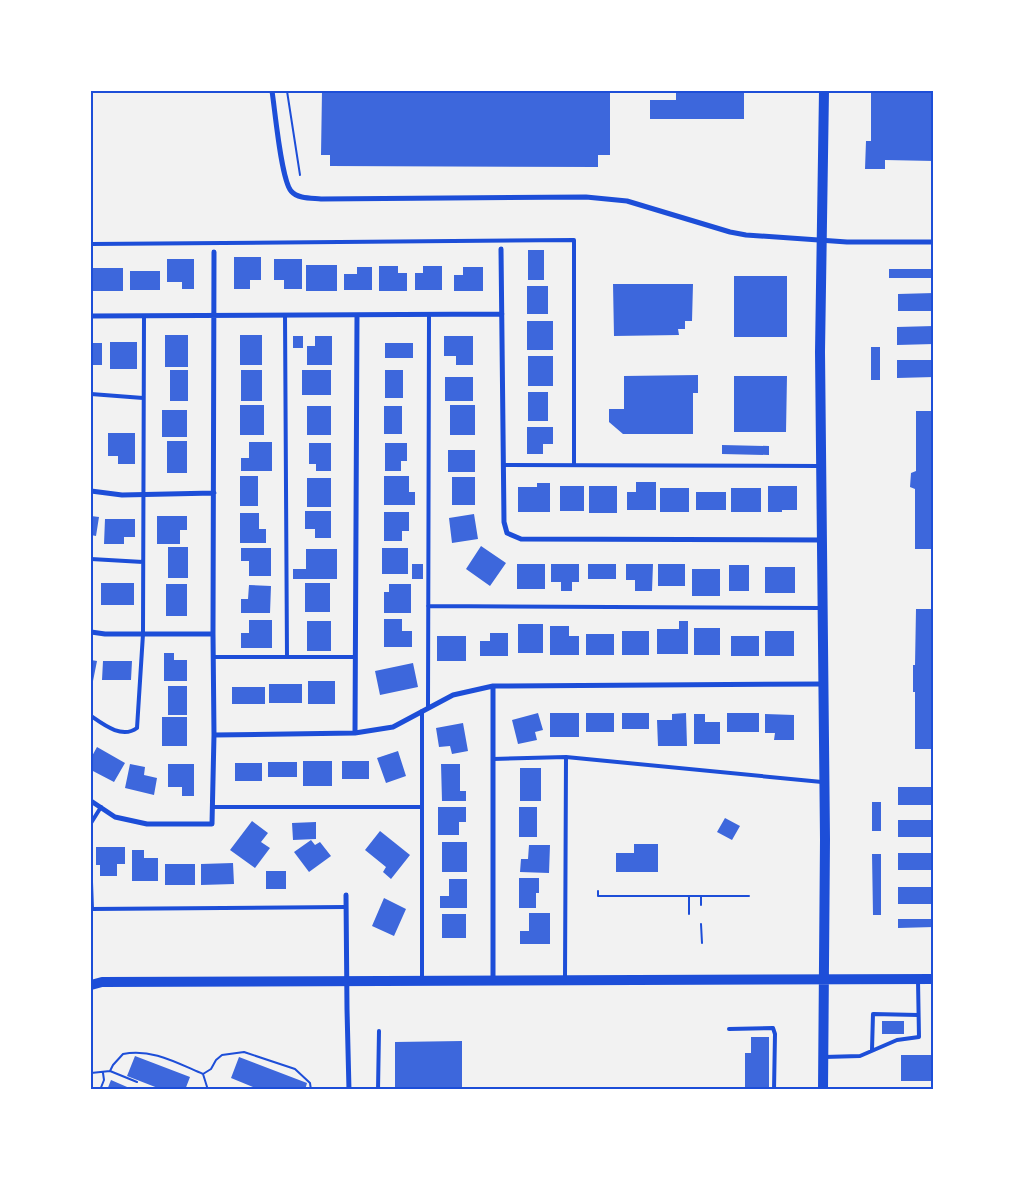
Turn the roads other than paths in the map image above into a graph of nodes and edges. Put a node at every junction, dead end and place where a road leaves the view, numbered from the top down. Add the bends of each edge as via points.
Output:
1 (272, 91) edge
2 (824, 91) edge
3 (821, 241) junction
4 (934, 242) edge
5 (91, 244) edge
6 (502, 249) dead end
7 (214, 252) dead end
8 (429, 314) junction
9 (502, 314) junction
10 (285, 315) junction
11 (357, 315) junction
12 (91, 316) edge
13 (144, 316) junction
14 (214, 316) junction
15 (91, 394) edge
16 (144, 398) junction
17 (503, 464) junction
18 (574, 464) junction
19 (822, 466) junction
20 (91, 491) edge
21 (214, 494) junction
22 (143, 495) junction
23 (822, 540) junction
24 (91, 560) edge
25 (143, 562) junction
26 (428, 606) junction
27 (823, 608) junction
28 (91, 632) edge
29 (143, 634) junction
30 (213, 634) junction
31 (213, 657) junction
32 (287, 657) junction
33 (356, 657) junction
34 (824, 684) junction
35 (494, 686) junction
36 (428, 708) junction
37 (422, 711) junction
38 (91, 716) edge
39 (355, 733) junction
40 (214, 736) junction
41 (566, 757) junction
42 (493, 758) junction
43 (825, 782) junction
44 (91, 801) edge
45 (100, 807) junction
46 (213, 808) junction
47 (422, 808) junction
48 (91, 822) edge
49 (91, 882) edge
50 (346, 895) dead end
51 (346, 907) junction
52 (92, 908) edge
53 (91, 978) edge
54 (918, 978) junction
55 (825, 979) junction
56 (934, 979) edge
57 (565, 980) junction
58 (346, 981) junction
59 (422, 981) junction
60 (493, 981) junction
61 (102, 982) junction
62 (91, 985) edge
63 (918, 1015) junction
64 (729, 1030) dead end
65 (379, 1032) dead end
66 (872, 1050) junction
67 (824, 1057) junction
68 (349, 1090) edge
69 (378, 1090) edge
70 (774, 1090) edge
71 (823, 1090) edge

1 - 3 street via 284,174 291,190 298,196 320,199 594,198 628,201 730,232
2 - 3 main road
3 - 4 street
3 - 19 main road
5 - 18 lane via 574,240
6 - 9 street
7 - 14 street
8 - 9 street
8 - 11 street
8 - 26 lane
9 - 17 street
10 - 11 street
10 - 14 street
10 - 32 lane
11 - 33 street
12 - 13 street
13 - 14 street
13 - 16 lane
14 - 21 street
15 - 16 lane
16 - 22 lane
17 - 18 lane
17 - 23 street via 504,522 507,533 521,538
18 - 19 lane
19 - 23 main road
20 - 22 street
21 - 22 street
21 - 30 street
22 - 25 lane
23 - 27 main road
24 - 25 lane
25 - 29 lane
26 - 27 lane
26 - 36 lane
27 - 34 main road
28 - 29 street
29 - 30 street
29 - 38 lane via 137,728 123,732
30 - 31 street
31 - 32 lane
31 - 40 street
32 - 33 lane
33 - 39 street
34 - 35 street
34 - 43 main road
35 - 36 street via 453,695
35 - 42 street
36 - 37 street
37 - 39 street via 393,727
37 - 47 lane
39 - 40 street
40 - 46 street
41 - 42 lane
41 - 43 lane
41 - 57 lane
42 - 60 street
43 - 55 main road
44 - 45 street
45 - 46 street via 115,816 147,824 212,824
45 - 48 lane
46 - 47 lane
47 - 59 lane
49 - 52 lane
50 - 51 street
51 - 52 lane
51 - 58 street
53 - 61 main road
54 - 55 main road
54 - 56 main road
54 - 63 lane
55 - 57 main road
55 - 67 main road
57 - 60 main road
58 - 59 main road
58 - 61 main road
58 - 68 street
59 - 60 main road
61 - 62 main road
63 - 66 lane via 919,1036
63 - 66 lane via 872,1014
64 - 70 lane via 773,1028
65 - 69 lane
66 - 67 lane via 860,1056
67 - 71 main road

